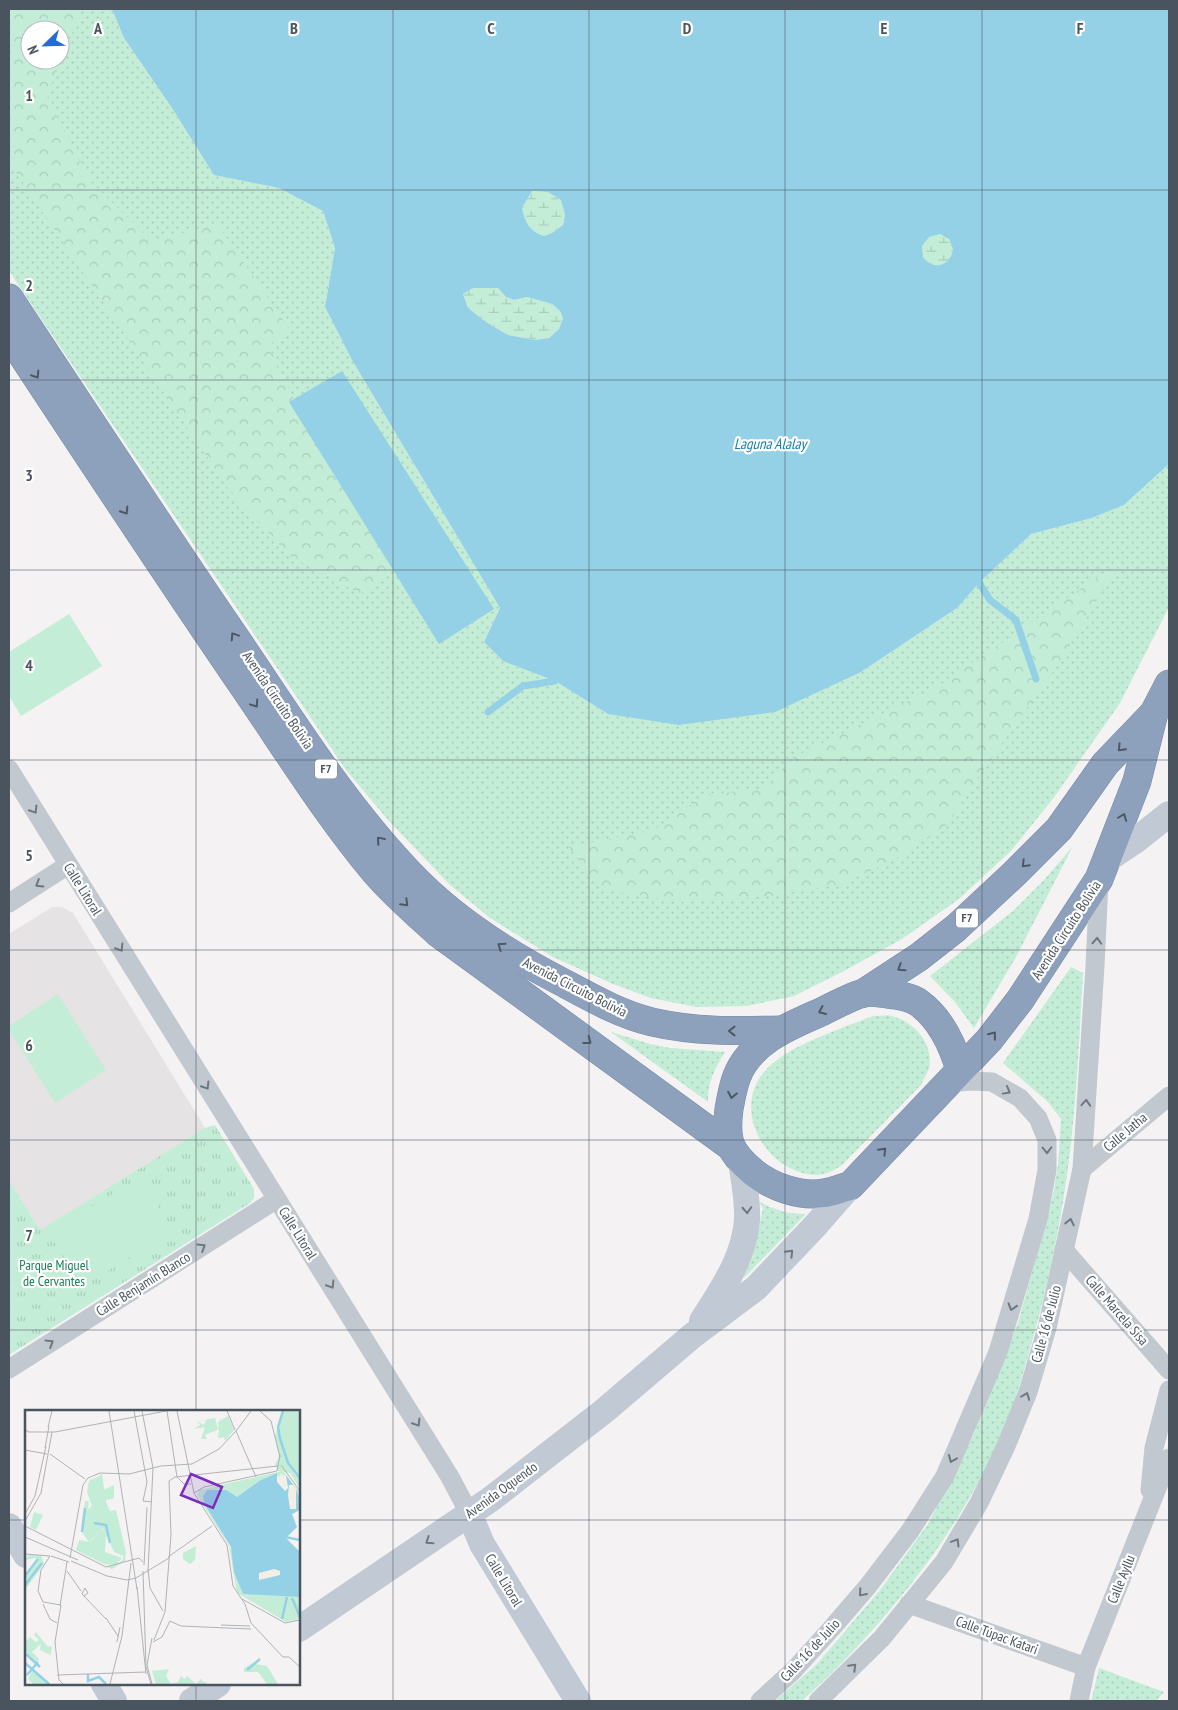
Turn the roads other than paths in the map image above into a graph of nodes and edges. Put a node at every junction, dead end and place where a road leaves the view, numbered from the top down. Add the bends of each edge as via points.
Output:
1 (11, 316) edge
2 (1169, 684) edge
3 (1154, 713) junction
4 (9, 769) edge
5 (1169, 814) edge
6 (68, 865) junction
7 (1102, 870) junction
8 (9, 903) edge
9 (864, 993) junction
10 (781, 1030) junction
11 (954, 1077) junction
12 (1169, 1096) edge
13 (736, 1154) junction
14 (1082, 1169) junction
15 (850, 1186) junction
16 (277, 1199) junction
17 (1064, 1250) junction
18 (692, 1336) junction
19 (9, 1369) edge
20 (1169, 1370) edge
21 (1169, 1390) edge
22 (1169, 1458) edge
23 (469, 1513) junction
24 (1147, 1516) junction
25 (9, 1526) edge
26 (25, 1554) edge
27 (909, 1604) junction
28 (300, 1628) edge
29 (1086, 1667) junction
30 (105, 1685) edge
31 (216, 1685) edge
32 (114, 1701) edge
33 (192, 1701) edge
34 (578, 1701) edge
35 (760, 1701) edge
36 (818, 1701) edge
37 (1079, 1701) edge

10 -> 1 highway, Avenida Circuito Bolivia / F7 via 727,1032 686,1028 615,1010 528,964 459,918 411,875 365,822 305,740
1 -> 13 highway, Avenida Circuito Bolivia / F7 via 193,614 376,873 438,933
2 - 3 highway, Avenida Circuito Bolivia / F7
7 -> 3 highway, Avenida Circuito Bolivia / F7 via 1137,781
3 -> 9 highway, Avenida Circuito Bolivia / F7 via 1106,764 1059,829 1016,873 956,928
4 -> 6 street, Calle Litoral
5 - 7 main road
6 -> 8 street
6 -> 16 street, Calle Litoral
11 -> 7 highway, Avenida Circuito Bolivia / F7 via 1020,1000
14 -> 7 street, Calle 16 de Julio
9 -> 10 highway, F7
9 - 11 highway, F7 via 899,995 919,1003 945,1032 955,1052
10 -> 13 highway, F7 via 755,1050 737,1075 728,1121
15 -> 11 highway, F7
11 -> 35 street, Calle 16 de Julio via 992,1082 1020,1098 1038,1118 1047,1140 1047,1170 1038,1219 998,1352 945,1476 910,1530 831,1629
12 - 14 street, Calle Jatha
13 - 15 highway, F7 via 758,1175 795,1192 819,1194
13 -> 18 main road, Avenida Oquendo / F7 via 747,1219 743,1248 732,1275
17 -> 14 street, Calle 16 de Julio
18 -> 15 main road, Avenida Oquendo / F7 via 756,1288
19 -> 16 street, Calle Benjamín Blanco
16 -> 23 street, Calle Litoral via 450,1477
17 - 20 street, Calle Marcela Sisa
27 -> 17 street, Calle 16 de Julio via 944,1562 979,1503 1006,1446 1028,1392 1048,1328
18 - 23 main road, Avenida Oquendo / F7 via 604,1411
21 - 24 street via 1154,1448
22 - 24 street, Calle Ayllu
23 -> 28 main road, Avenida Oquendo / F7
23 - 34 main road, Calle Litoral via 482,1544
24 - 29 street, Calle Ayllu
25 - 26 main road
27 - 29 street, Calle Túpac Katari
36 -> 27 street, Calle 16 de Julio via 882,1638
29 - 37 street, Calle Ayllu
30 - 32 main road
31 - 33 main road

